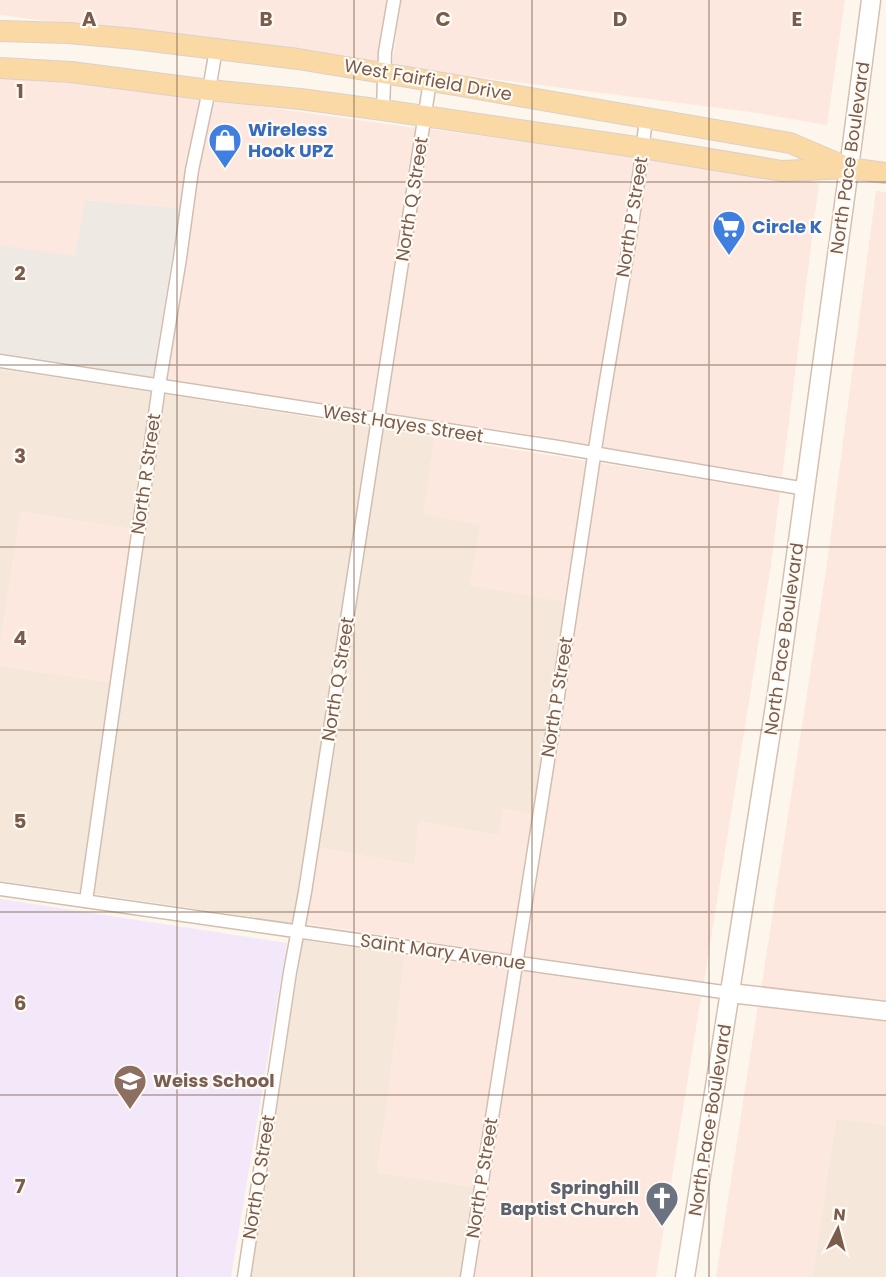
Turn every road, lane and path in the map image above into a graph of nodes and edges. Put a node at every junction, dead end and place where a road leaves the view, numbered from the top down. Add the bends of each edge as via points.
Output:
1 (394, 0) edge
2 (871, 0) edge
3 (0, 31) edge
4 (216, 49) junction
5 (0, 68) edge
6 (385, 73) junction
7 (430, 81) junction
8 (209, 90) junction
9 (383, 110) junction
10 (425, 116) junction
11 (646, 118) junction
12 (643, 148) junction
13 (849, 168) junction
14 (886, 173) edge
15 (0, 361) edge
16 (159, 386) junction
17 (378, 420) junction
18 (595, 454) junction
19 (806, 489) junction
20 (0, 888) edge
21 (86, 901) junction
22 (298, 931) junction
23 (516, 963) junction
24 (730, 993) junction
25 (886, 1011) edge
26 (244, 1277) edge
27 (467, 1277) edge
28 (685, 1277) edge

1 - 6 street
2 - 13 main road, North Pace Boulevard
3 - 4 main road, West Fairfield Drive via 68,33
4 - 6 main road, West Fairfield Drive
4 - 8 street, North R Street
5 - 8 main road, West Fairfield Drive via 71,72
6 - 7 main road, West Fairfield Drive
6 - 9 street
7 - 10 street, North Q Street
7 - 11 main road, West Fairfield Drive
8 - 9 main road, West Fairfield Drive
8 - 16 street, North R Street via 192,170
9 - 10 main road, West Fairfield Drive
10 - 12 main road, West Fairfield Drive
10 - 17 street, North Q Street
11 - 12 street, North P Street
11 - 13 main road, West Fairfield Drive via 790,143
12 - 13 main road, West Fairfield Drive via 782,171
12 - 18 street, North P Street
13 - 14 main road, West Fairfield Drive
13 - 19 main road, North Pace Boulevard
15 - 16 street, West Hayes Street
16 - 17 street, West Hayes Street
16 - 21 street, North R Street
17 - 18 street, West Hayes Street
17 - 22 street, North Q Street
18 - 19 street, West Hayes Street
18 - 23 street, North P Street
19 - 24 main road, North Pace Boulevard
20 - 21 street, Saint Mary Avenue
21 - 22 street, Saint Mary Avenue
22 - 23 street, Saint Mary Avenue
22 - 26 street, North Q Street
23 - 24 street, Saint Mary Avenue
23 - 27 street, North P Street
24 - 25 main road, Saint Mary Avenue
24 - 28 main road, North Pace Boulevard

